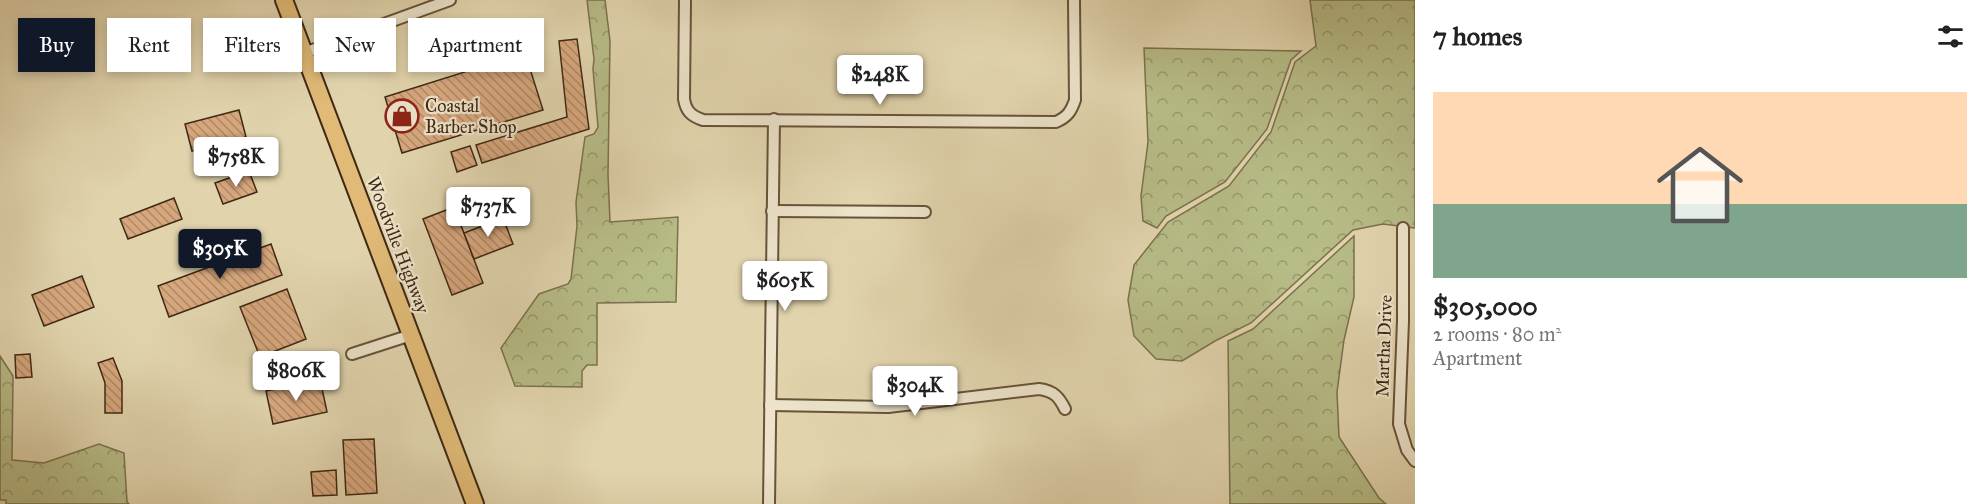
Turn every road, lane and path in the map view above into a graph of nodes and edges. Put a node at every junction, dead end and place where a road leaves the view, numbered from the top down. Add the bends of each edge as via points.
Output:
1 (284, 0) edge
2 (450, 0) edge
3 (685, 0) edge
4 (1074, 0) edge
5 (304, 53) junction
6 (774, 119) junction
7 (772, 211) junction
8 (925, 212) dead end
9 (1402, 228) dead end
10 (1415, 319) edge
11 (1403, 321) junction
12 (411, 334) junction
13 (352, 354) dead end
14 (770, 405) junction
15 (1065, 409) dead end
16 (1415, 461) edge
17 (475, 504) edge
18 (769, 504) edge

1 - 5 main road, Woodville Highway
2 - 5 street
3 - 6 street via 686,109 703,120
4 - 6 street via 1075,100 1065,118 1056,122
5 - 12 main road, Woodville Highway
6 - 7 street
7 - 8 street
7 - 14 street
9 - 11 street, Martha Drive
10 - 11 street
11 - 16 street, Martha Drive via 1399,424
12 - 13 street
12 - 17 main road, Woodville Highway
14 - 15 street via 888,407 1039,389 1059,397
14 - 18 street

